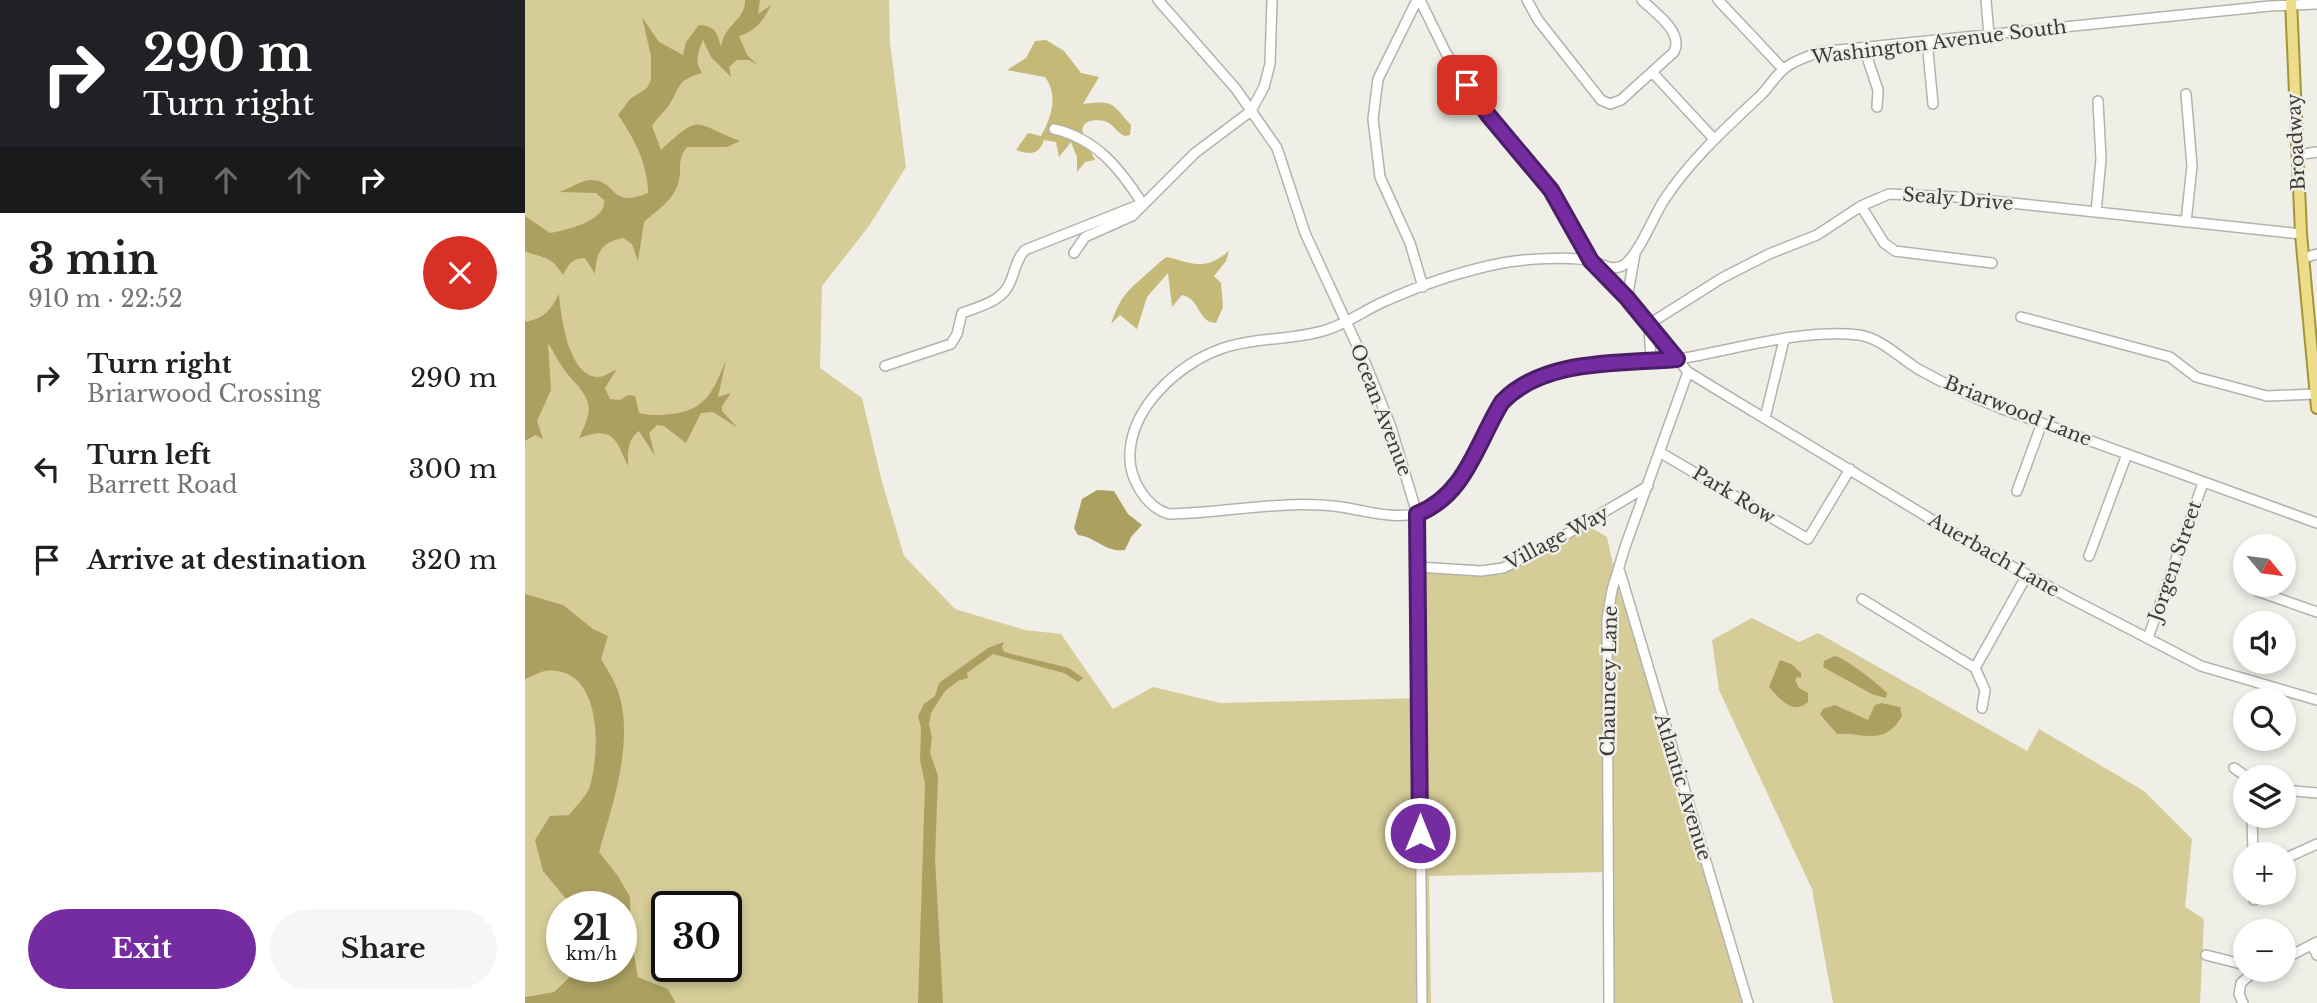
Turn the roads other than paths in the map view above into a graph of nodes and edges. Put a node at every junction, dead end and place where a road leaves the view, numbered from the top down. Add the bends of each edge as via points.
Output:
1 (1158, 0) edge
2 (1272, 0) edge
3 (1418, 0) edge
4 (1527, 0) edge
5 (1642, 0) edge
6 (1718, 0) edge
7 (1986, 0) edge
8 (2291, 2) edge
9 (2317, 4) edge
10 (1989, 35) junction
11 (1927, 41) junction
12 (1864, 48) junction
13 (1783, 69) junction
14 (1652, 72) junction
15 (2186, 94) dead end
16 (2098, 101) dead end
17 (1933, 104) dead end
18 (1877, 107) dead end
19 (1251, 111) junction
20 (1054, 129) dead end
21 (1714, 139) junction
22 (2317, 152) edge
23 (2297, 155) junction
24 (1142, 203) junction
25 (1861, 206) junction
26 (2096, 212) junction
27 (2186, 222) junction
28 (2301, 234) junction
29 (1635, 252) junction
30 (1074, 253) dead end
31 (2317, 254) edge
32 (2303, 258) junction
33 (1591, 261) junction
34 (1991, 263) dead end
35 (1423, 287) junction
36 (1627, 298) junction
37 (2021, 317) dead end
38 (1346, 320) junction
39 (1649, 324) junction
40 (1783, 340) junction
41 (2314, 351) edge
42 (1677, 359) junction
43 (1651, 361) junction
44 (885, 366) dead end
45 (1688, 372) junction
46 (2315, 394) junction
47 (2317, 408) edge
48 (1765, 418) junction
49 (2042, 423) junction
50 (1661, 453) junction
51 (2127, 454) junction
52 (1850, 469) junction
53 (2203, 483) junction
54 (1648, 486) junction
55 (2017, 491) dead end
56 (1417, 514) junction
57 (2317, 523) edge
58 (2089, 556) dead end
59 (1418, 567) junction
60 (1619, 570) junction
61 (2027, 575) junction
62 (2274, 597) edge
63 (1862, 599) dead end
64 (2317, 612) edge
65 (2148, 638) junction
66 (1975, 668) junction
67 (2317, 700) edge
68 (1982, 708) dead end
69 (2296, 791) edge
70 (2317, 793) edge
71 (2317, 844) edge
72 (2296, 854) edge
73 (2314, 943) edge
74 (2296, 953) edge
75 (2206, 955) dead end
76 (2317, 955) edge
77 (2233, 962) edge
78 (2242, 982) edge
79 (1422, 1003) edge
80 (1609, 1003) edge
81 (1748, 1003) edge
82 (2243, 1003) edge

1 - 19 street, Ocean Avenue
2 - 19 street via 1270,64
3 - 33 street via 1446,53 1489,116 1551,190
3 - 35 street via 1378,79 1373,119 1380,177 1410,243
4 - 14 street via 1606,103 1621,100
5 - 14 street via 1677,36 1674,52
6 - 13 street
7 - 10 street
8 - 9 street, Washington Avenue South
8 - 10 street, Washington Avenue South
8 - 23 main road, Broadway
10 - 11 street, Washington Avenue South
11 - 12 street, Washington Avenue South
11 - 17 street
12 - 13 street, Washington Avenue South via 1819,52
12 - 18 street via 1878,90
13 - 21 street, Washington Avenue South
14 - 21 street
15 - 27 street via 2192,166
16 - 26 street via 2101,159
19 - 24 street via 1195,153
19 - 38 street, Ocean Avenue via 1277,148 1305,233
20 - 24 street via 1104,153
21 - 29 street, Washington Avenue South via 1664,199
22 - 23 street
23 - 28 main road, Broadway
24 - 30 street via 1132,216 1085,237
24 - 44 street via 1025,250 1017,259 1007,290 962,313 951,344
25 - 26 street, Sealy Drive via 1897,193
25 - 34 street via 1884,243 1895,251
25 - 39 street, Sealy Drive via 1817,235 1722,278
26 - 27 street, Sealy Drive
27 - 28 street, Sealy Drive
28 - 32 main road, Broadway
29 - 33 street via 1626,264 1612,268
29 - 36 street, Washington Avenue South
31 - 32 street
32 - 41 main road, Broadway
33 - 35 street via 1501,263
33 - 36 street
35 - 38 street
36 - 39 street
37 - 46 street via 2171,356 2196,377 2267,396
38 - 56 street, Ocean Avenue via 1391,427
38 - 56 street via 1306,335 1229,346 1180,372 1156,395 1138,422 1130,450 1134,476 1147,500 1169,514 1262,505
39 - 42 street
39 - 43 street
40 - 42 street, Briarwood Lane
40 - 48 street
40 - 49 street, Briarwood Lane via 1836,334 1867,337 1960,391
41 - 46 main road, Broadway
42 - 43 street, Briarwood Lane
42 - 45 street
43 - 56 street, Briarwood Lane via 1554,372 1512,392 1493,417 1462,478
45 - 48 street, Auerbach Lane
45 - 50 street, Chauncey Lane
46 - 47 main road, Broadway
48 - 52 street, Auerbach Lane
49 - 51 street, Briarwood Lane
49 - 55 street
50 - 52 street, Park Row via 1808,539
50 - 54 street, Chauncey Lane
51 - 53 street, Briarwood Lane
51 - 58 street
52 - 61 street, Auerbach Lane
53 - 57 street, Briarwood Lane
53 - 65 street, Jorgen Street
54 - 59 street, Village Way via 1503,568
54 - 60 street, Chauncey Lane
56 - 59 street, Ocean Avenue
59 - 79 street, Ocean Avenue
60 - 80 street, Chauncey Lane via 1609,606 1606,655
60 - 81 street, Atlantic Avenue
61 - 65 street, Auerbach Lane
61 - 66 street
62 - 64 street
63 - 66 street
65 - 67 street, Auerbach Lane via 2217,671
66 - 68 street via 1985,690
69 - 70 street
71 - 72 street
73 - 74 street
73 - 76 street
75 - 77 street
78 - 82 street via 2239,995

